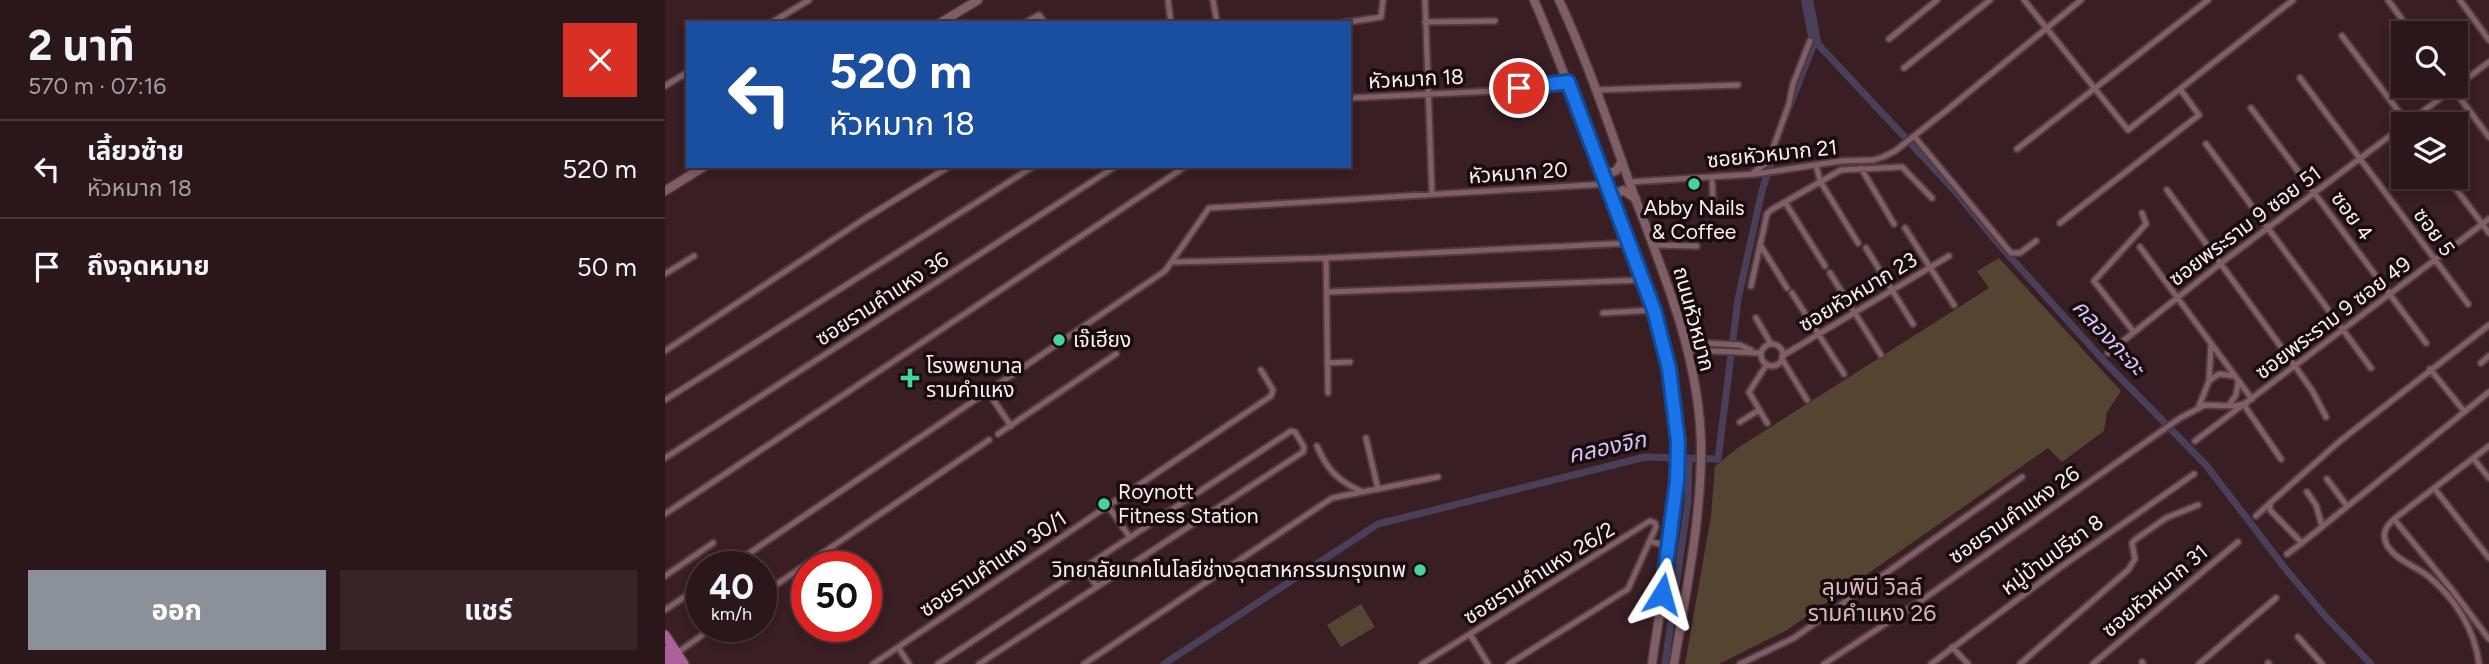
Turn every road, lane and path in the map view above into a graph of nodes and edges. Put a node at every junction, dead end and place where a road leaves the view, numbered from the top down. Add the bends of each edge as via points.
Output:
1 (809, 0) edge
2 (978, 0) edge
3 (1168, 0) edge
4 (1213, 0) edge
5 (1383, 0) edge
6 (1425, 0) edge
7 (1534, 0) edge
8 (1559, 0) edge
9 (1937, 0) edge
10 (1990, 0) edge
11 (2024, 0) edge
12 (2081, 0) edge
13 (2208, 0) edge
14 (2293, 0) edge
15 (2388, 0) edge
16 (2460, 0) edge
17 (799, 2) edge
18 (1495, 20) dead end
19 (774, 21) edge
20 (943, 21) edge
21 (1028, 21) edge
22 (1044, 21) edge
23 (1171, 21) edge
24 (1217, 21) edge
25 (2403, 21) edge
26 (1351, 22) edge
27 (1425, 22) junction
28 (2046, 28) junction
29 (2342, 36) dead end
30 (1889, 40) dead end
31 (2489, 40) edge
32 (1810, 41) dead end
33 (2489, 62) edge
34 (1904, 68) dead end
35 (686, 73) edge
36 (2468, 76) edge
37 (2300, 78) dead end
38 (1568, 82) junction
39 (1738, 85) dead end
40 (665, 86) edge
41 (2097, 88) junction
42 (2180, 89) junction
43 (1596, 90) junction
44 (1428, 94) junction
45 (1351, 98) edge
46 (2439, 98) edge
47 (2460, 98) edge
48 (2251, 108) dead end
49 (2397, 112) edge
50 (2422, 112) edge
51 (2391, 136) edge
52 (1913, 137) junction
53 (2489, 137) edge
54 (2206, 144) dead end
55 (2017, 149) dead end
56 (2360, 159) junction
57 (1622, 161) junction
58 (1816, 165) junction
59 (702, 168) edge
60 (947, 168) edge
61 (1031, 168) edge
62 (1113, 168) edge
63 (1183, 168) edge
64 (1861, 168) junction
65 (1601, 170) junction
66 (1754, 174) junction
67 (1712, 177) junction
68 (665, 179) edge
69 (1820, 180) junction
70 (1630, 182) junction
71 (1606, 184) junction
72 (2456, 189) edge
73 (668, 190) edge
74 (2167, 190) dead end
75 (2315, 193) junction
76 (1432, 194) junction
77 (1932, 198) dead end
78 (1636, 199) junction
79 (1613, 202) junction
80 (1713, 202) dead end
81 (1785, 202) junction
82 (2143, 213) dead end
83 (2489, 219) edge
84 (1894, 223) dead end
85 (2060, 223) dead end
86 (2482, 224) junction
87 (1905, 228) dead end
88 (2268, 228) junction
89 (2489, 233) edge
90 (2036, 241) dead end
91 (1629, 243) junction
92 (1858, 243) dead end
93 (1654, 246) junction
94 (1697, 246) dead end
95 (1761, 247) junction
96 (2140, 247) dead end
97 (1865, 248) dead end
98 (694, 256) dead end
99 (1949, 256) dead end
100 (1326, 258) junction
101 (2435, 260) junction
102 (1173, 262) junction
103 (2221, 263) junction
104 (1825, 266) dead end
105 (1930, 268) junction
106 (1830, 273) dead end
107 (665, 274) edge
108 (1643, 280) junction
109 (1751, 286) dead end
110 (1893, 291) junction
111 (1328, 292) junction
112 (2389, 295) junction
113 (2176, 298) junction
114 (2468, 304) dead end
115 (1954, 305) dead end
116 (1654, 310) junction
117 (1603, 313) dead end
118 (1855, 313) junction
119 (1756, 318) dead end
120 (1913, 324) dead end
121 (2489, 325) edge
122 (2343, 330) junction
123 (2133, 331) junction
124 (1818, 335) junction
125 (2426, 343) dead end
126 (1771, 344) junction
127 (2211, 345) junction
128 (1687, 346) junction
129 (665, 351) edge
130 (1754, 351) junction
131 (1761, 353) junction
132 (2108, 353) dead end
133 (1116, 354) dead end
134 (1881, 355) dead end
135 (2489, 356) edge
136 (1782, 357) junction
137 (1350, 362) dead end
138 (1327, 363) junction
139 (2481, 363) dead end
140 (1767, 365) junction
141 (2295, 366) junction
142 (2371, 368) dead end
143 (2431, 369) junction
144 (1261, 370) dead end
145 (1844, 374) dead end
146 (2236, 378) junction
147 (2209, 381) junction
148 (988, 392) junction
149 (2489, 392) edge
150 (1328, 393) dead end
151 (665, 400) edge
152 (1807, 400) dead end
153 (2248, 403) junction
154 (2228, 406) junction
155 (2197, 408) junction
156 (1759, 410) junction
157 (2464, 411) junction
158 (2326, 417) dead end
159 (1740, 422) dead end
160 (1767, 423) dead end
161 (1011, 426) junction
162 (998, 435) dead end
163 (1366, 438) dead end
164 (989, 440) dead end
165 (2195, 441) dead end
166 (1317, 446) dead end
167 (2489, 446) edge
168 (665, 458) edge
169 (2473, 458) junction
170 (2281, 459) dead end
171 (2194, 474) dead end
172 (1438, 477) dead end
173 (2022, 477) dead end
174 (2489, 478) edge
175 (2327, 479) dead end
176 (2434, 488) junction
177 (1378, 489) junction
178 (1363, 492) junction
179 (2307, 492) dead end
180 (2270, 503) junction
181 (2198, 505) dead end
182 (1108, 506) junction
183 (2347, 506) junction
184 (665, 514) edge
185 (2256, 516) dead end
186 (2394, 519) junction
187 (2322, 526) junction
188 (1129, 536) junction
189 (1650, 541) junction
190 (2238, 542) dead end
191 (713, 543) dead end
192 (2302, 543) junction
193 (1669, 547) junction
194 (753, 551) edge
195 (2287, 555) dead end
196 (2489, 558) edge
197 (1084, 567) junction
198 (2434, 568) junction
199 (2427, 575) junction
200 (665, 576) edge
201 (777, 584) edge
202 (1097, 587) junction
203 (686, 596) edge
204 (2276, 598) dead end
205 (665, 610) edge
206 (1470, 634) junction
207 (665, 635) edge
208 (2298, 637) dead end
209 (2487, 637) edge
210 (2475, 641) junction
211 (692, 642) edge
212 (898, 647) junction
213 (1952, 647) junction
214 (665, 650) edge
215 (677, 653) junction
216 (2209, 656) junction
217 (674, 664) edge
218 (684, 664) edge
219 (873, 664) edge
220 (909, 664) edge
221 (938, 664) edge
222 (979, 664) edge
223 (1084, 664) edge
224 (1422, 664) edge
225 (1487, 664) edge
226 (1509, 664) edge
227 (1652, 664) edge
228 (1674, 664) edge
229 (1740, 664) edge
230 (1823, 664) edge
231 (1930, 664) edge
232 (1968, 664) edge
233 (2019, 664) edge
234 (2093, 664) edge
235 (2200, 664) edge
236 (2216, 664) edge
237 (2322, 664) edge
238 (2479, 664) edge

1 - 17 street
2 - 20 main road
3 - 23 street
4 - 24 street
5 - 26 street via 1381,18
6 - 27 street
7 - 38 main road, ถนนหัวหมาก
8 - 43 main road, ถนนหัวหมาก
9 - 30 street
10 - 34 street
11 - 28 street
12 - 28 street, ซอยหัวหมาก 21
13 - 41 street
14 - 42 street
15 - 25 street
16 - 31 street
17 - 19 street
18 - 27 street
21 - 22 street via 1039,15
27 - 44 street
28 - 41 street
28 - 52 street, ซอยหัวหมาก 21
29 - 49 street
32 - 66 street via 1768,162
33 - 36 street, ซอยพระราม 9 ซอย 51
35 - 40 street
37 - 56 street, ซอย 5
38 - 44 street, หัวหมาก 18
38 - 65 main road, ถนนหัวหมาก
39 - 43 street
41 - 42 street via 2128,130
41 - 55 street
42 - 85 street via 2199,115
43 - 57 main road, ถนนหัวหมาก
44 - 45 street, หัวหมาก 18
44 - 76 street
46 - 50 street, ซอยพระราม 9 ซอย 51
47 - 53 street
48 - 75 street, ซอย 4
51 - 56 street, ซอยพระราม 9 ซอย 51
52 - 58 street, ซอยหัวหมาก 21 via 1874,160
52 - 90 street via 2011,253 2020,253
54 - 88 street
56 - 75 street, ซอยพระราม 9 ซอย 51
56 - 101 street, ซอย 5
57 - 65 main road via 1616,171
57 - 70 main road, ถนนหัวหมาก
58 - 66 street, ซอยหัวหมาก 21
58 - 69 street
59 - 73 main road
60 - 129 street
61 - 151 street
62 - 168 street, ซอยรามคำแหง 36
63 - 184 street
64 - 69 street via 1841,170
64 - 77 street via 1902,167
64 - 84 street
65 - 71 main road, ถนนหัวหมาก
66 - 67 street, ซอยหัวหมาก 21
67 - 70 street, ซอยหัวหมาก 21
67 - 80 street
68 - 73 street
69 - 81 street
69 - 92 street
70 - 78 main road, ถนนหัวหมาก
71 - 76 street, หัวหมาก 20
71 - 79 main road, ถนนหัวหมาก
72 - 86 street
74 - 103 street
75 - 88 street, ซอยพระราม 9 ซอย 51
75 - 112 street, ซอย 4
76 - 102 street, หัวหมาก 20 via 1211,207
78 - 79 main road via 1623,190
78 - 93 main road, ถนนหัวหมาก
79 - 91 main road, ถนนหัวหมาก
81 - 95 street via 1767,214
81 - 104 street
82 - 123 street via 2146,224 2094,281
83 - 86 street, ซอยพระราม 9 ซอย 49
86 - 89 street
86 - 101 street, ซอยพระราม 9 ซอย 49
87 - 105 street
88 - 103 street, ซอยพระราม 9 ซอย 51
88 - 122 street
91 - 100 street
91 - 108 main road, ถนนหัวหมาก
93 - 94 street
93 - 128 main road, ถนนหัวหมาก
95 - 109 street
95 - 124 street
96 - 113 street
97 - 110 street
98 - 107 street
99 - 105 street, ซอยหัวหมาก 23
100 - 102 street
100 - 111 street
101 - 112 street, ซอยพระราม 9 ซอย 49
101 - 114 street, ซอย 5
102 - 148 street
103 - 113 street, ซอยพระราม 9 ซอย 51
103 - 141 street
105 - 110 street, ซอยหัวหมาก 23
105 - 115 street
106 - 118 street
108 - 111 street
108 - 116 main road, ถนนหัวหมาก
110 - 118 street, ซอยหัวหมาก 23
110 - 120 street
111 - 138 street
112 - 122 street, ซอยพระราม 9 ซอย 49
112 - 125 street, ซอย 4
113 - 123 street, ซอยพระราม 9 ซอย 51
113 - 127 street
116 - 117 street
116 - 193 main road, ถนนหัวหมาก via 1669,369 1678,442
118 - 124 street, ซอยหัวหมาก 23
118 - 134 street
119 - 126 street, ซอยหัวหมาก 23
121 - 143 street
122 - 141 street, ซอยพระราม 9 ซอย 49
122 - 142 street
123 - 132 street, ซอยพระราม 9 ซอย 51
124 - 136 street, ซอยหัวหมาก 23
124 - 145 street
126 - 131 street
126 - 136 street, ซอยหัวหมาก 23 via 1778,346
127 - 146 street
127 - 147 street
128 - 130 street
128 - 130 street via 1740,345
128 - 228 main road, ถนนหัวหมาก via 1701,441 1697,521
130 - 131 street
131 - 140 street
133 - 161 street
135 - 139 street
136 - 140 street, ซอยหัวหมาก 23
136 - 152 street
137 - 138 street
138 - 150 street
140 - 156 street via 1749,392
141 - 153 street, ซอยพระราม 9 ซอย 49
141 - 158 street
143 - 157 street
143 - 180 street
144 - 182 street, ซอยรามคำแหง 30/1 via 1273,390 1271,396
146 - 147 street via 2219,374
146 - 153 street
146 - 154 street via 2238,391
147 - 155 street
148 - 161 street
148 - 194 street
149 - 157 street
153 - 154 street
153 - 165 street, ซอยพระราม 9 ซอย 49
153 - 170 street
154 - 155 street
155 - 230 street, ซอยรามคำแหง 26
156 - 159 street
156 - 160 street
157 - 183 street
161 - 162 street
163 - 177 street
164 - 201 street
166 - 178 street via 1334,475
167 - 169 street
169 - 174 street
169 - 176 street
171 - 213 street, หมู่บ้านปรีชา 8
172 - 177 street
173 - 229 street via 1794,638
175 - 183 street
176 - 186 street
176 - 196 street
177 - 178 street
178 - 223 street via 1332,498
179 - 187 street
180 - 185 street
180 - 192 street via 2273,515
181 - 233 street, หมู่บ้านปรีชา 8 via 2167,518 2136,539 2129,570
182 - 188 street
182 - 212 street, ซอยรามคำแหง 30/1
183 - 187 street
186 - 198 street
186 - 199 street via 2385,530 2389,549
187 - 192 street
188 - 197 street
188 - 202 street via 1291,431 1304,447 1303,452
189 - 193 street
189 - 206 street, ซอยรามคำแหง 26/2 via 1656,527 1653,521
189 - 226 street via 1628,589
190 - 234 street, ซอยหัวหมาก 31
191 - 200 street
192 - 195 street
193 - 227 main road, ถนนหัวหมาก
197 - 202 street
197 - 221 street
198 - 199 street
198 - 209 street
199 - 210 street via 2462,616
202 - 222 street
203 - 205 street
204 - 216 street
206 - 224 street, ซอยรามคำแหง 26/2
206 - 225 street
207 - 215 main road
208 - 237 street
209 - 210 street
210 - 238 street
211 - 215 street
212 - 219 street, ซอยรามคำแหง 30/1
212 - 220 street
213 - 231 street, หมู่บ้านปรีชา 8
213 - 232 street
214 - 217 main road
215 - 218 main road
216 - 235 street
216 - 236 street

